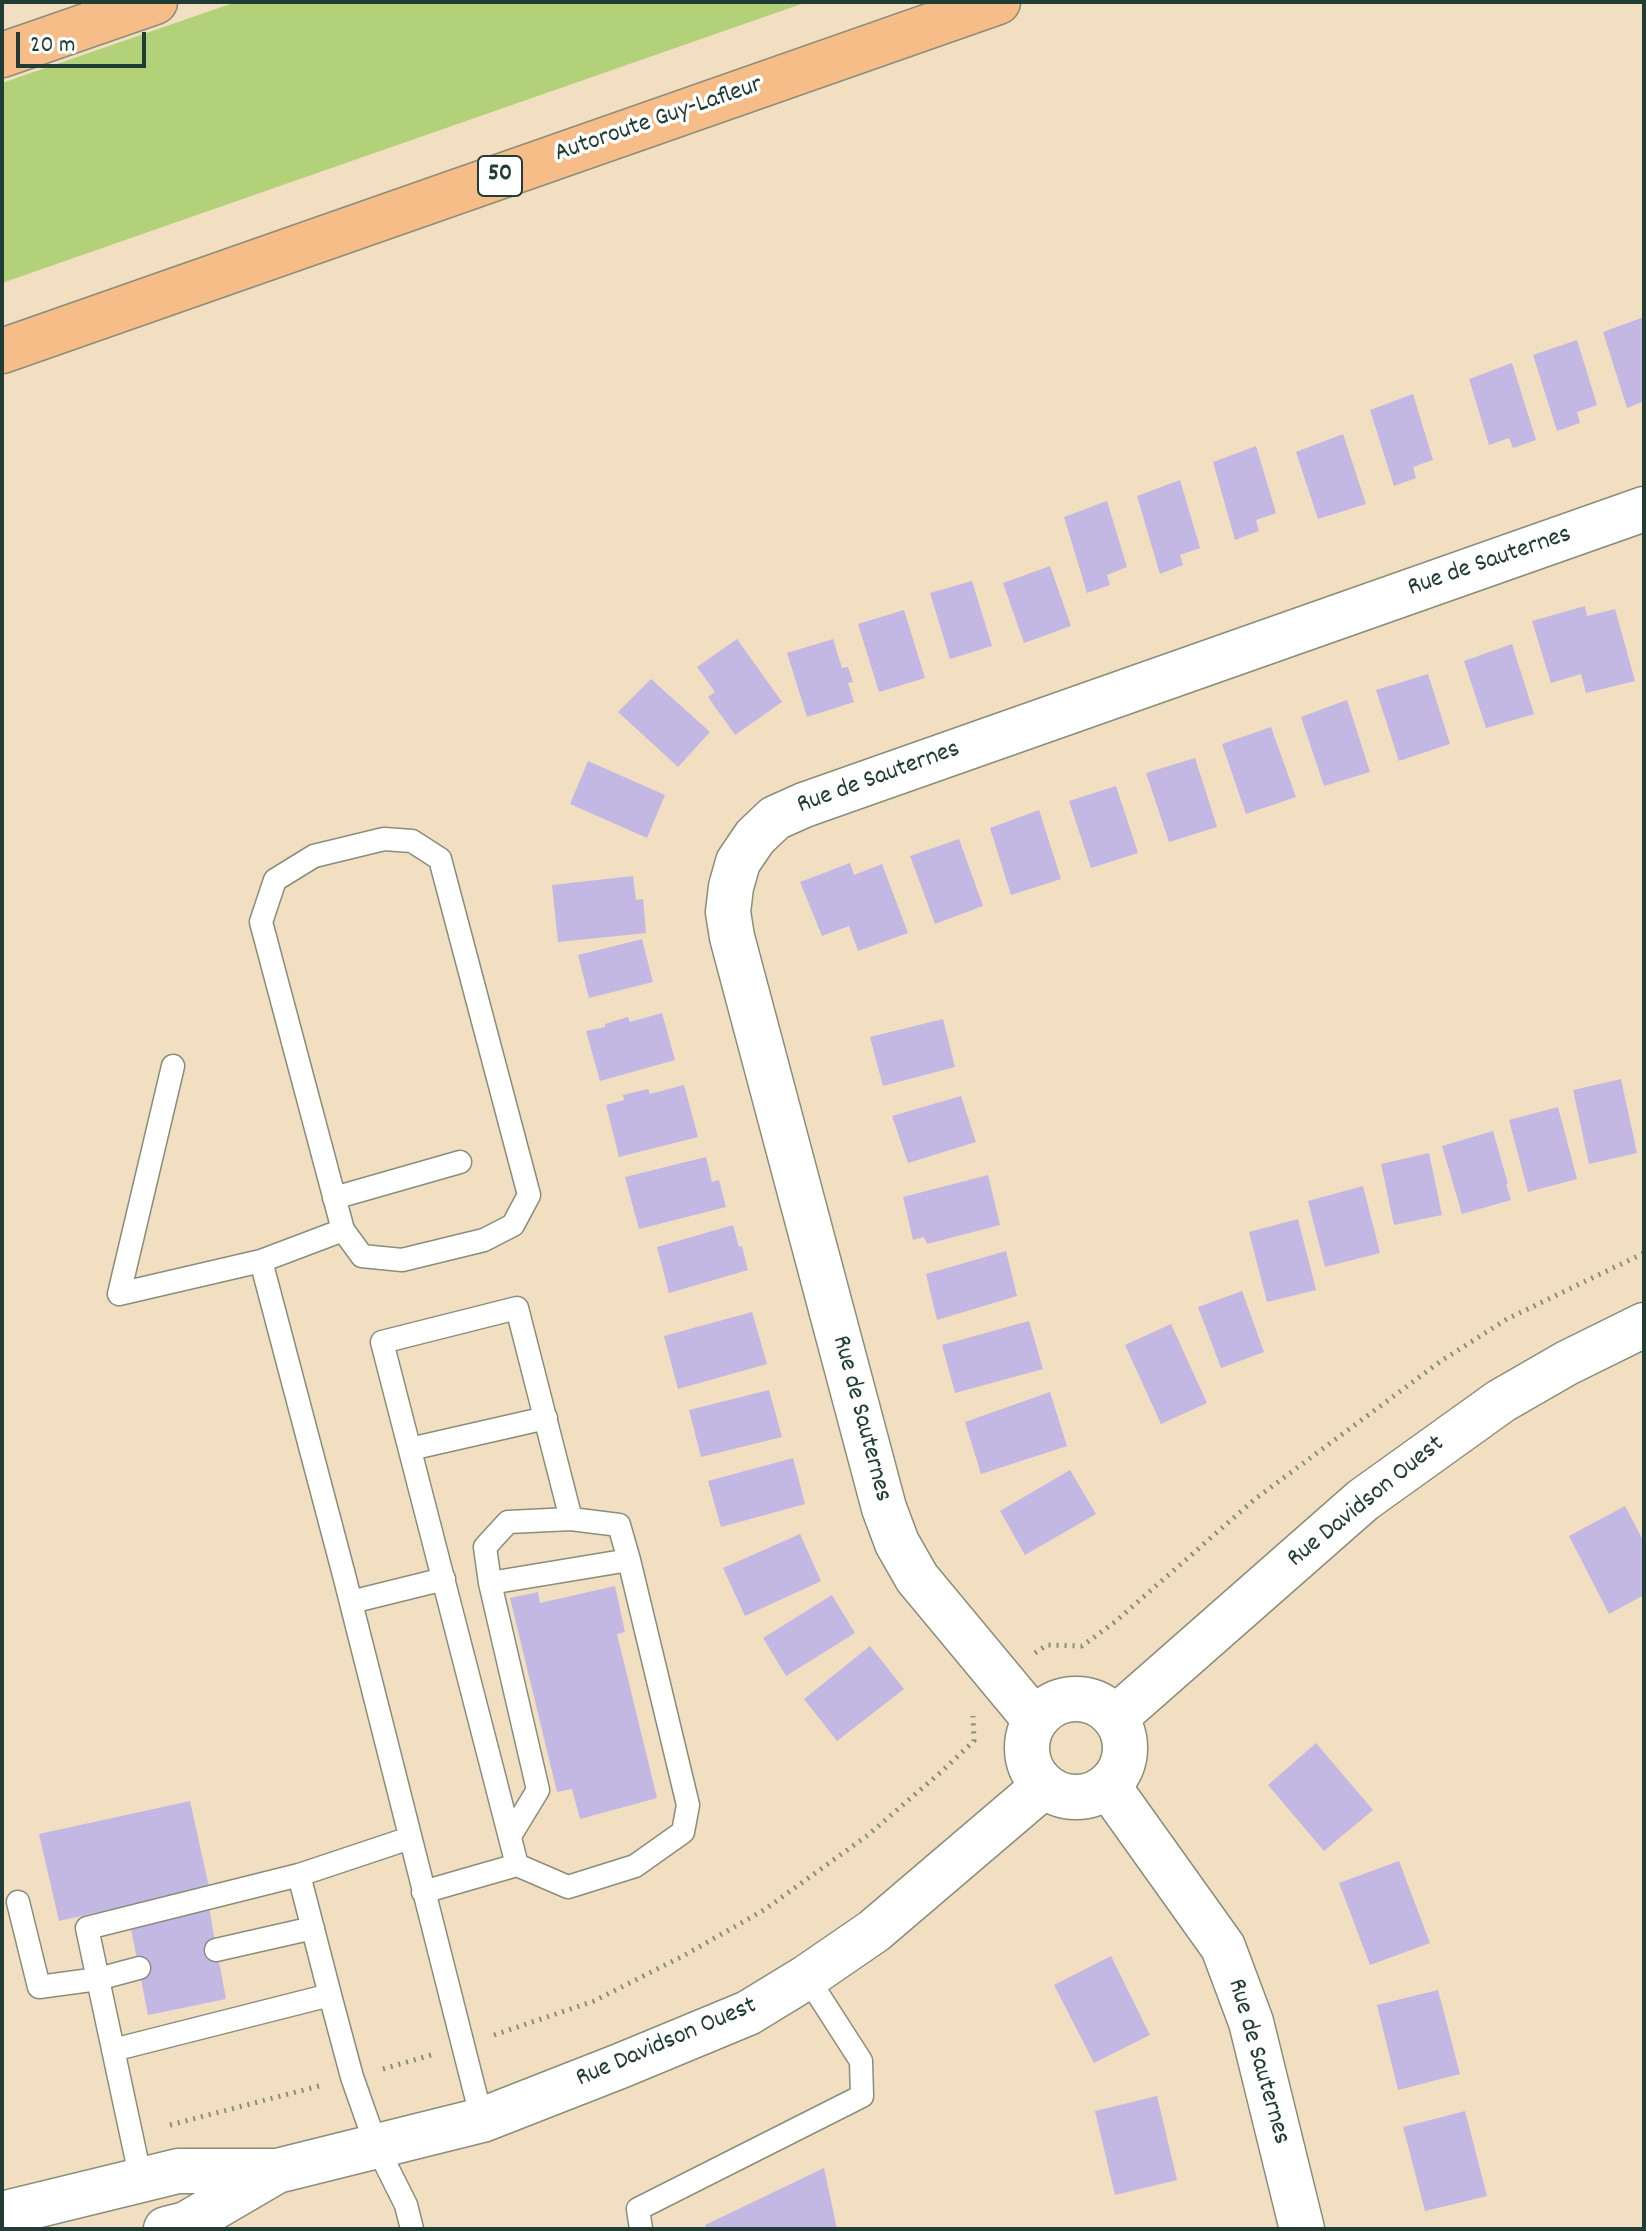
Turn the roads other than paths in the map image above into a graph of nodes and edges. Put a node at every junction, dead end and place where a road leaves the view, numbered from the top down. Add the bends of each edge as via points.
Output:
1 (155, 2) edge
2 (998, 2) edge
3 (2, 55) edge
4 (2, 351) edge
5 (1644, 509) edge
6 (173, 1066) dead end
7 (460, 1162) dead end
8 (334, 1198) junction
9 (343, 1230) junction
10 (261, 1261) junction
11 (1642, 1332) edge
12 (546, 1418) junction
13 (410, 1449) junction
14 (571, 1519) junction
15 (629, 1560) junction
16 (444, 1579) junction
17 (490, 1583) junction
18 (351, 1602) junction
19 (1115, 1718) junction
20 (1035, 1720) junction
21 (1044, 1786) junction
22 (1108, 1786) junction
23 (510, 1836) junction
24 (410, 1838) junction
25 (517, 1865) junction
26 (299, 1875) junction
27 (423, 1892) junction
28 (18, 1902) dead end
29 (313, 1928) junction
30 (216, 1950) dead end
31 (139, 1968) dead end
32 (807, 1977) junction
33 (98, 1979) junction
34 (330, 1995) junction
35 (113, 2050) junction
36 (482, 2120) junction
37 (376, 2145) junction
38 (277, 2171) junction
39 (141, 2180) junction
40 (2, 2214) edge
41 (166, 2229) edge
42 (412, 2229) edge
43 (641, 2229) edge
44 (1302, 2229) edge

1 - 3 highway
2 - 4 highway, Autoroute Guy-Lafleur / 50
5 - 20 street, Rue de Sauternes via 804,805 775,818 738,862 728,912 732,937 884,1508 917,1578
6 - 10 lane via 119,1294
7 - 8 lane
8 - 9 lane
8 - 9 lane via 261,922 275,880 314,856 384,839 412,841 440,859 529,1195 513,1225 484,1240 402,1260 362,1256
9 - 10 lane
10 - 18 lane
11 - 19 street, Rue Davidson Ouest via 1567,1363 1501,1401 1363,1500
12 - 13 lane
12 - 13 lane via 517,1308 382,1342
12 - 14 lane
13 - 16 lane
14 - 15 lane via 619,1525
14 - 17 lane via 508,1522 485,1547
15 - 17 lane
15 - 25 lane via 688,1805 683,1832 635,1866 568,1887
16 - 18 lane
16 - 23 lane
17 - 23 lane via 538,1790
18 - 24 lane
19 - 20 street via 1097,1703 1074,1698 1052,1704
19 - 22 street via 1126,1753
20 - 21 street via 1027,1754 1032,1772
21 - 22 street via 1076,1798
21 - 32 street, Rue Davidson Ouest via 874,1931
22 - 44 street, Rue de Sauternes via 1223,1947 1251,2022
23 - 25 lane
24 - 26 lane
24 - 27 lane
25 - 27 lane
26 - 29 lane
26 - 33 lane via 87,1928
27 - 36 lane
28 - 33 lane via 39,1987
29 - 30 lane
29 - 34 lane
31 - 33 lane
32 - 36 street, Rue Davidson Ouest via 748,2013
32 - 43 lane via 861,2061 862,2096 638,2209
33 - 35 lane
34 - 35 lane
34 - 37 lane
35 - 39 lane
36 - 37 street, Rue Davidson Ouest
37 - 38 street, Rue Davidson Ouest
37 - 42 lane
38 - 39 street, Rue Davidson Ouest via 178,2171
38 - 41 street, Rue Davidson Ouest via 186,2224
39 - 40 street, Rue Davidson Ouest

